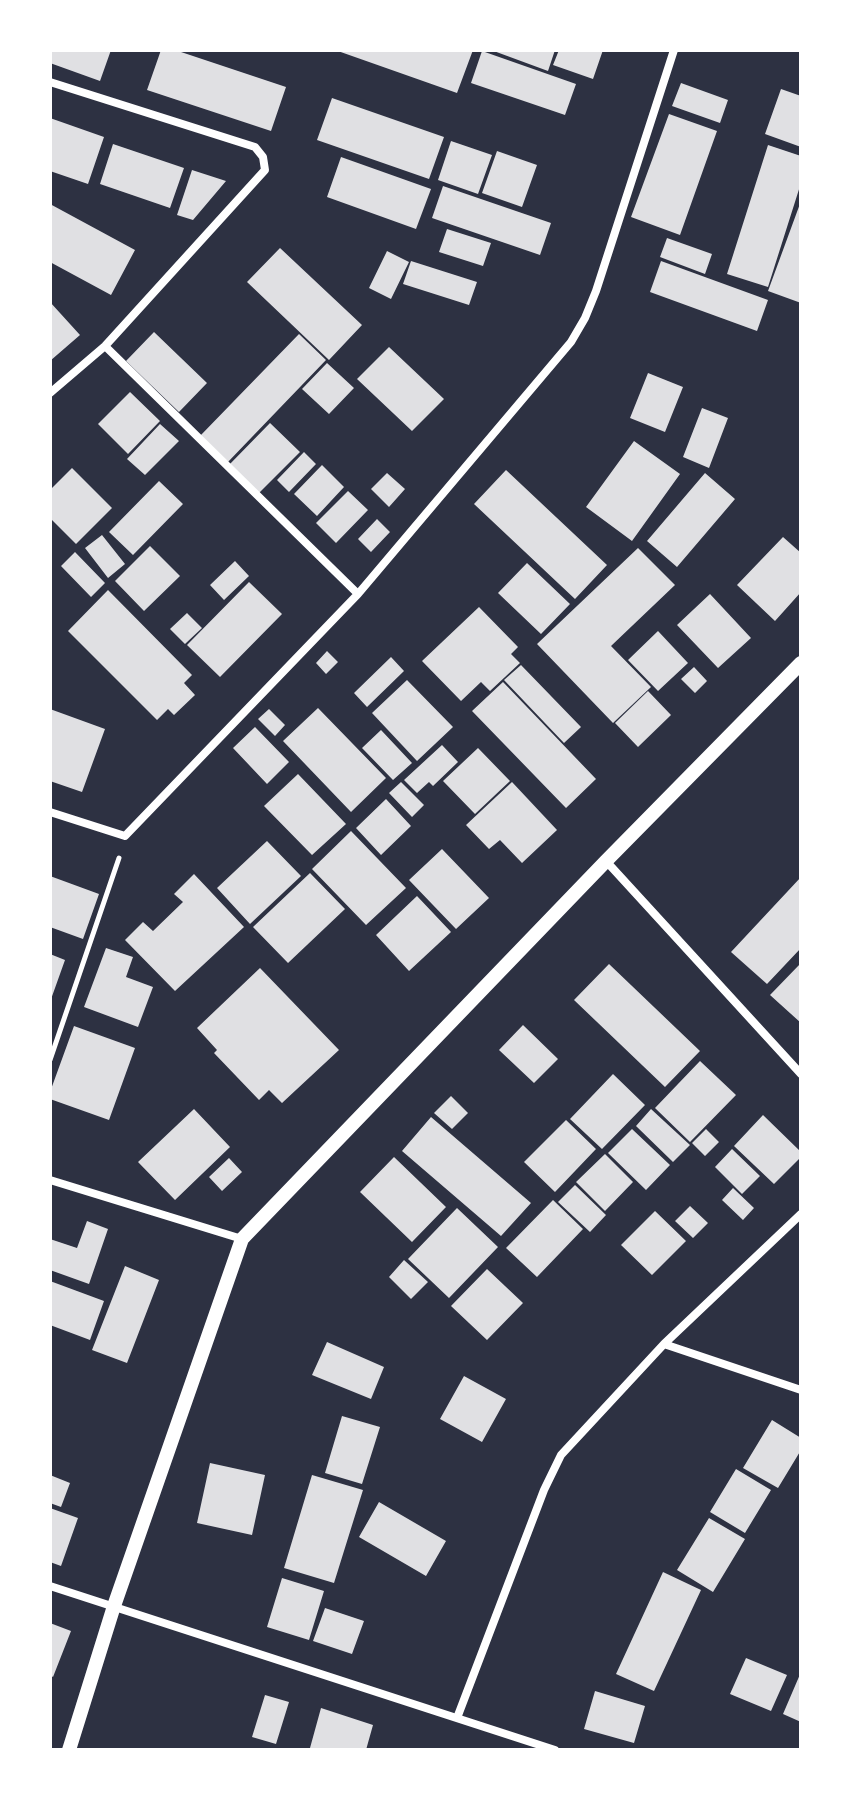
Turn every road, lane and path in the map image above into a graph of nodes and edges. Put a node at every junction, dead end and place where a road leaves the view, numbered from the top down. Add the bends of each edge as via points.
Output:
1 (674, 50) edge
2 (50, 82) edge
3 (105, 346) junction
4 (50, 393) edge
5 (358, 594) junction
6 (801, 663) edge
7 (50, 812) edge
8 (127, 834) junction
9 (606, 861) junction
10 (50, 1060) edge
11 (801, 1074) edge
12 (50, 1180) edge
13 (801, 1214) edge
14 (242, 1239) junction
15 (664, 1344) junction
16 (801, 1390) edge
17 (50, 1586) edge
18 (114, 1606) junction
19 (457, 1718) junction
20 (69, 1750) edge
21 (555, 1750) edge

1 - 5 street via 585,318 571,342
2 - 3 street via 255,147 263,157 265,170
3 - 4 street
3 - 5 street
5 - 8 street
6 - 9 street
7 - 8 street
8 - 10 path
9 - 11 street
9 - 14 street
12 - 14 street
13 - 15 street
14 - 18 street
15 - 16 street
15 - 19 street via 561,1455
17 - 18 street
18 - 19 street
18 - 20 street
19 - 21 street

